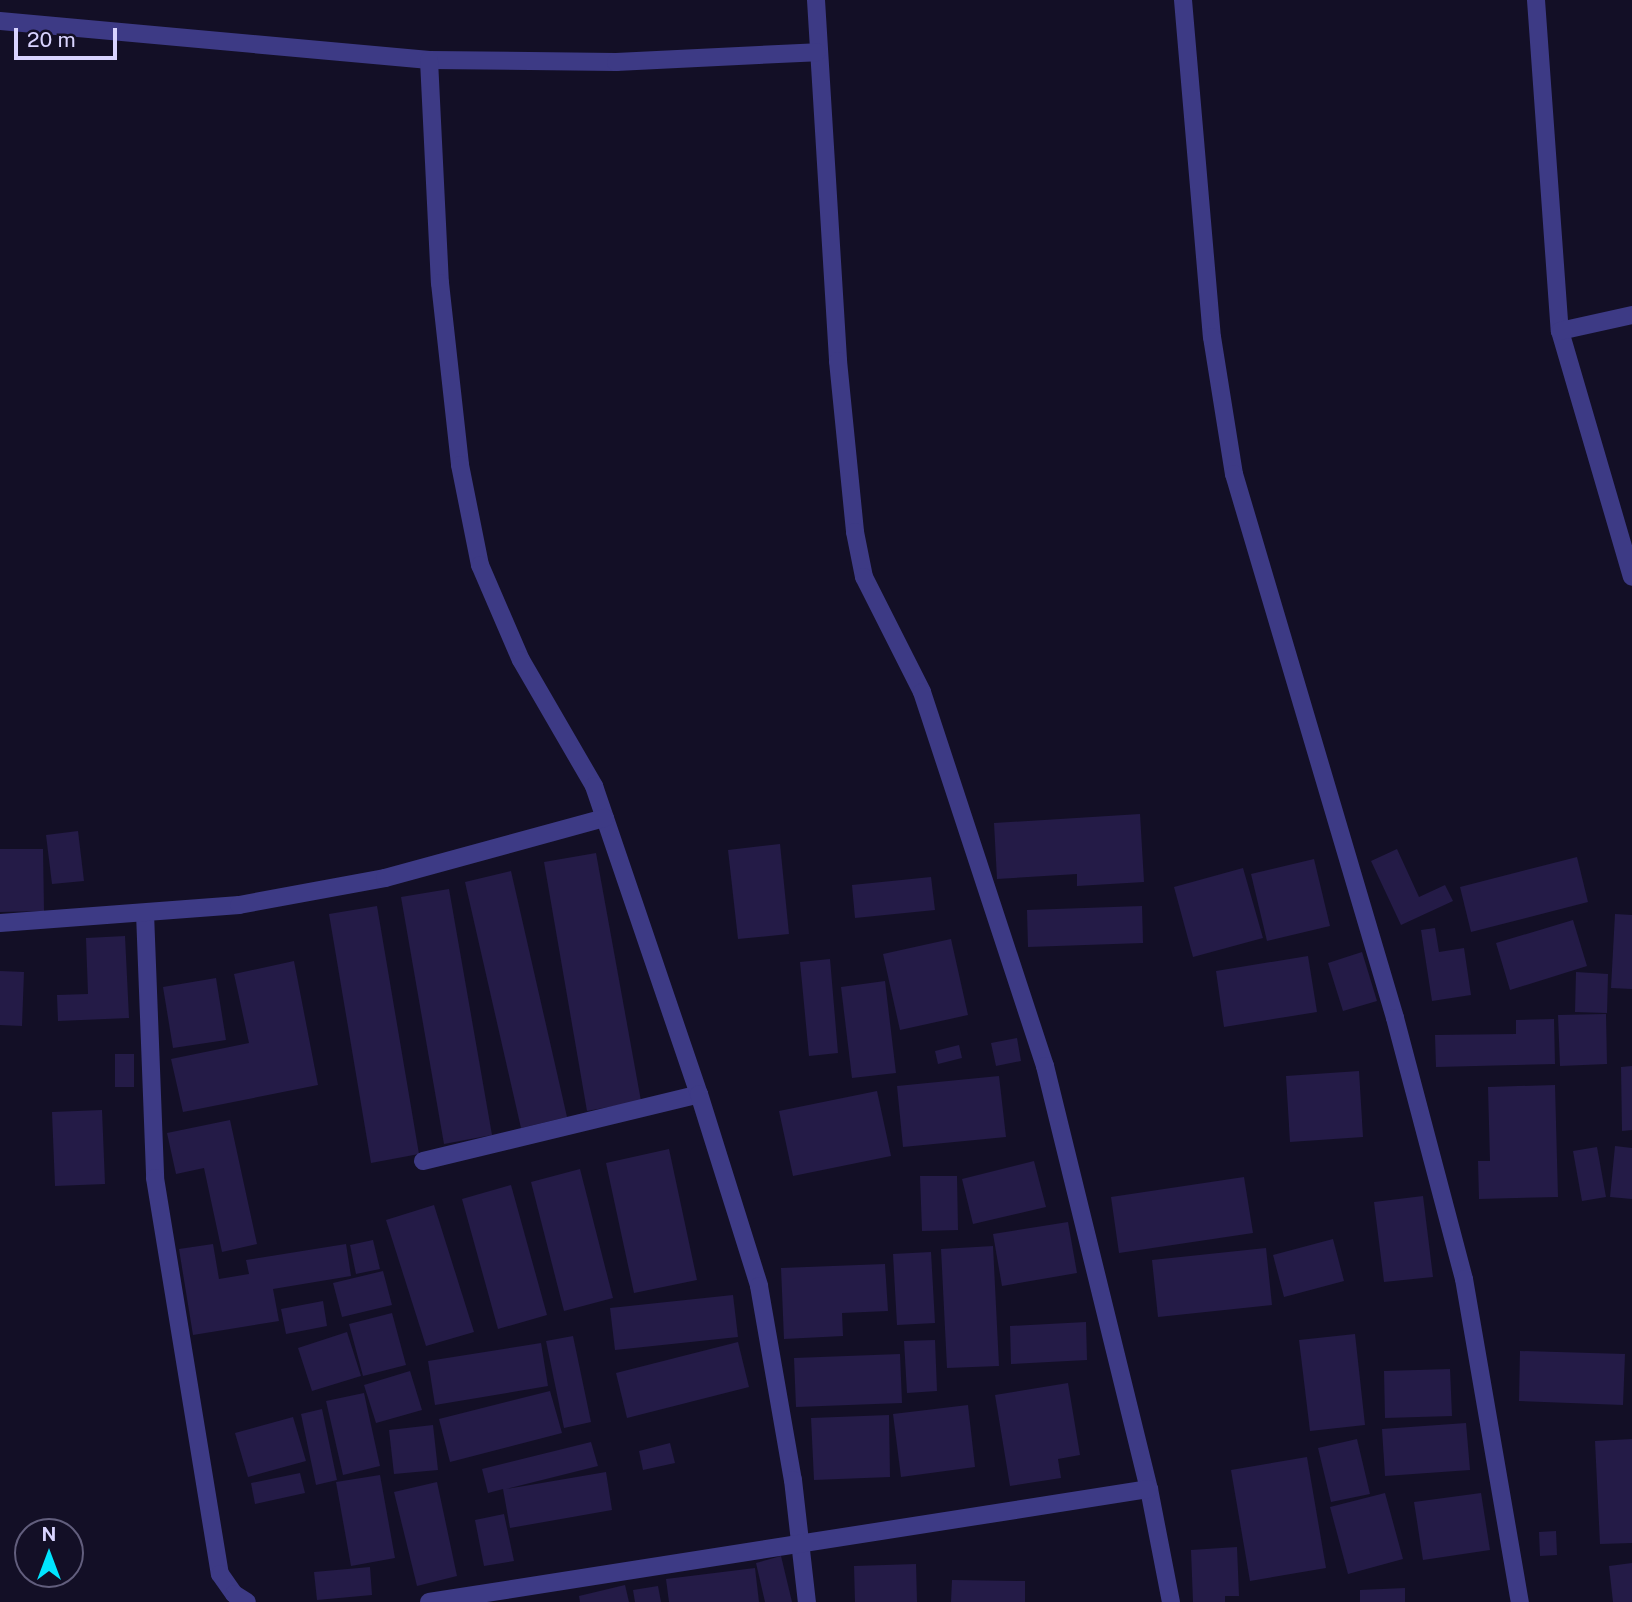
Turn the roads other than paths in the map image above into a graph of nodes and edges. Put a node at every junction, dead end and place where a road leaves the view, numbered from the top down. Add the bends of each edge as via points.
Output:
1 (816, 0) edge
2 (1183, 0) edge
3 (1536, 0) edge
4 (0, 21) edge
5 (817, 52) junction
6 (429, 60) junction
7 (1632, 315) edge
8 (1560, 331) junction
9 (1632, 577) edge
10 (606, 818) junction
11 (145, 913) junction
12 (0, 923) edge
13 (699, 1094) junction
14 (423, 1161) dead end
15 (1149, 1489) junction
16 (799, 1543) junction
17 (247, 1602) edge
18 (429, 1602) edge
19 (807, 1602) edge
20 (1171, 1602) edge
21 (1520, 1602) edge

1 - 5 street
2 - 21 street via 1212,337 1234,474 1395,1018 1460,1266
3 - 8 street
4 - 6 street
5 - 6 street via 616,62
5 - 15 street via 838,361 855,532 864,577 922,692 1045,1066
6 - 10 street via 440,283 460,465 480,565 521,660 594,786
7 - 8 street
8 - 9 street
10 - 11 street via 385,878 239,905
10 - 13 street
11 - 12 street
11 - 17 street via 155,1178 220,1574 234,1594
13 - 14 street
13 - 16 street via 759,1286
15 - 16 street
15 - 20 street
16 - 18 street
16 - 19 street

